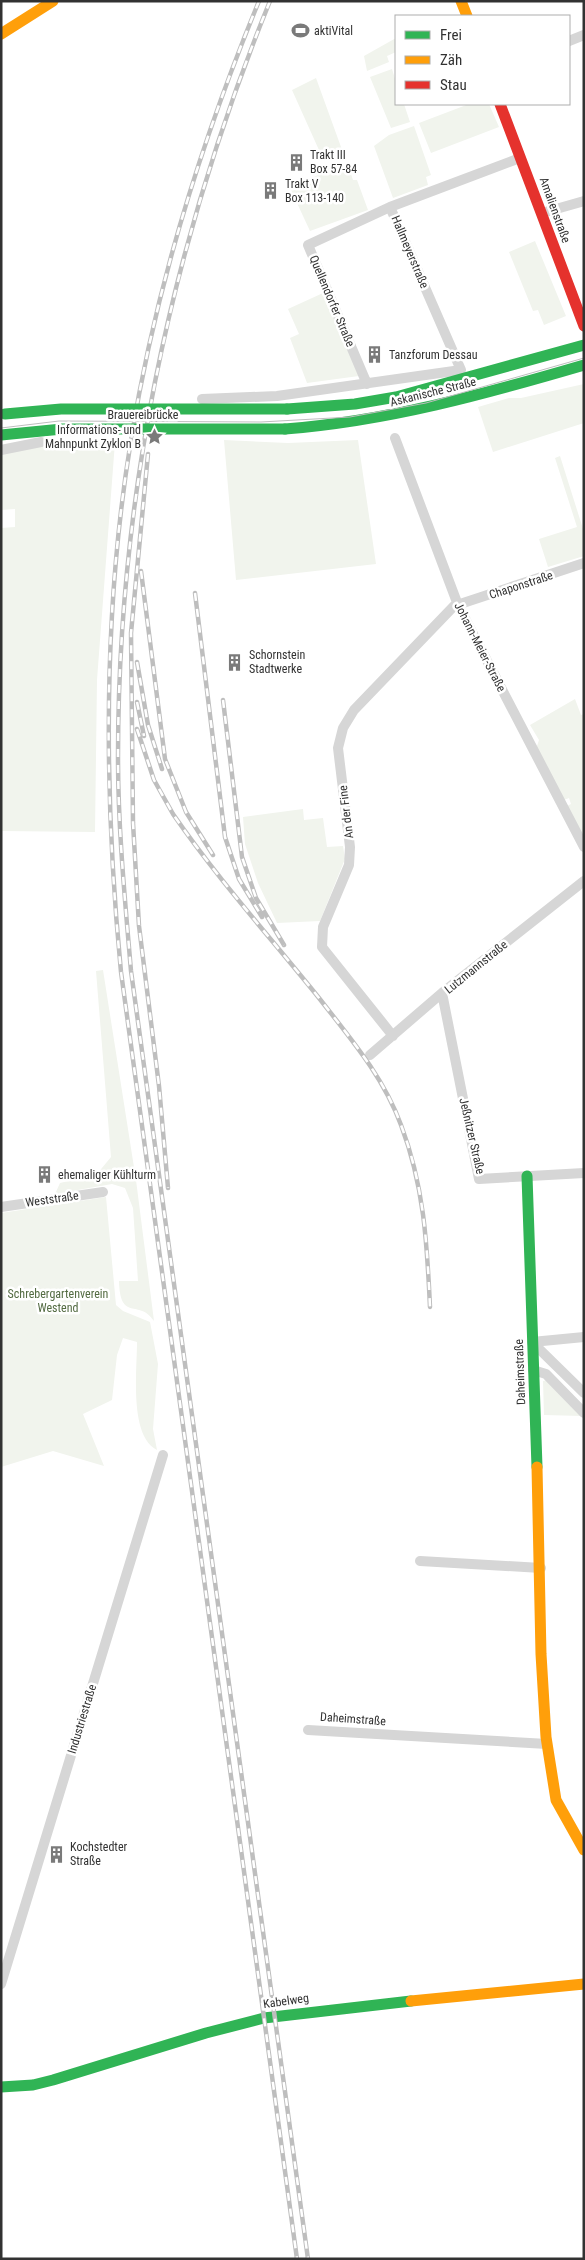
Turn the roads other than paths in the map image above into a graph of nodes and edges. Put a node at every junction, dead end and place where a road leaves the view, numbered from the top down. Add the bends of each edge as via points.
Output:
1 (53, 1) edge
2 (462, 1) edge
3 (467, 15) edge
4 (1, 34) edge
5 (584, 35) edge
6 (570, 41) edge
7 (500, 105) edge
8 (520, 158) junction
9 (584, 200) edge
10 (390, 206) junction
11 (542, 214) junction
12 (584, 326) edge
13 (584, 345) edge
14 (584, 365) edge
15 (570, 369) junction
16 (460, 370) joint
17 (584, 372) edge
18 (368, 384) junction
19 (202, 399) dead end
20 (287, 409) joint
21 (3, 415) edge
22 (284, 429) joint
23 (1, 435) edge
24 (395, 438) dead end
25 (42, 442) dead end
26 (1, 450) edge
27 (584, 563) edge
28 (458, 605) junction
29 (584, 847) edge
30 (584, 881) edge
31 (442, 993) junction
32 (393, 1036) junction
33 (370, 1055) dead end
34 (584, 1173) edge
35 (527, 1176) junction
36 (103, 1192) dead end
37 (1, 1207) edge
38 (584, 1337) edge
39 (532, 1342) junction
40 (533, 1370) junction
41 (584, 1392) edge
42 (584, 1413) edge
43 (163, 1455) dead end
44 (420, 1561) dead end
45 (541, 1568) junction
46 (308, 1730) dead end
47 (547, 1744) junction
48 (584, 1850) edge
49 (1, 1984) edge
50 (584, 1984) edge
51 (1, 2087) edge

1 - 4 street
2 - 3 street
5 - 6 street
7 - 8 street, Amalienstraße
8 - 10 street, Hallmeyerstraße
8 - 11 street, Amalienstraße
9 - 11 street
10 - 16 street, Hallmeyerstraße
10 - 18 street, Quellendorfer Straße via 308,245
11 - 12 street, Amalienstraße
13 - 20 street, Askanische Straße via 396,397
14 - 15 street, Askanische Straße
15 - 17 street
15 - 22 street, Askanische Straße via 397,416
16 - 18 street, Askanische Straße
18 - 19 street, Askanische Straße via 277,396
20 - 21 street, Brauereibrücke, bridge via 61,409
22 - 23 street, Brauereibrücke, bridge via 62,429
24 - 28 street, Johann-Meier-Straße
25 - 26 street
27 - 28 street, Chaponstraße
28 - 29 street, Johann-Meier-Straße
28 - 32 street, An der Fine via 354,710 343,728 338,748 350,847 349,865 323,927 322,947
30 - 31 street, Lutzmannstraße
31 - 32 street, Lutzmannstraße
31 - 35 street, Jeßnitzer Straße via 479,1179
32 - 33 street, Lutzmannstraße
34 - 35 street, Jeßnitzer Straße
35 - 39 street, Daheimstraße
36 - 37 street, Weststraße
38 - 39 street
39 - 40 street, Daheimstraße
39 - 41 street
40 - 42 street via 546,1374
40 - 45 street, Daheimstraße
43 - 49 street, Industriestraße
44 - 45 street
45 - 47 street, Daheimstraße via 541,1662
46 - 47 street, Daheimstraße
47 - 48 street, Daheimstraße via 556,1800
50 - 51 street, Kabelweg via 264,2018 53,2080

